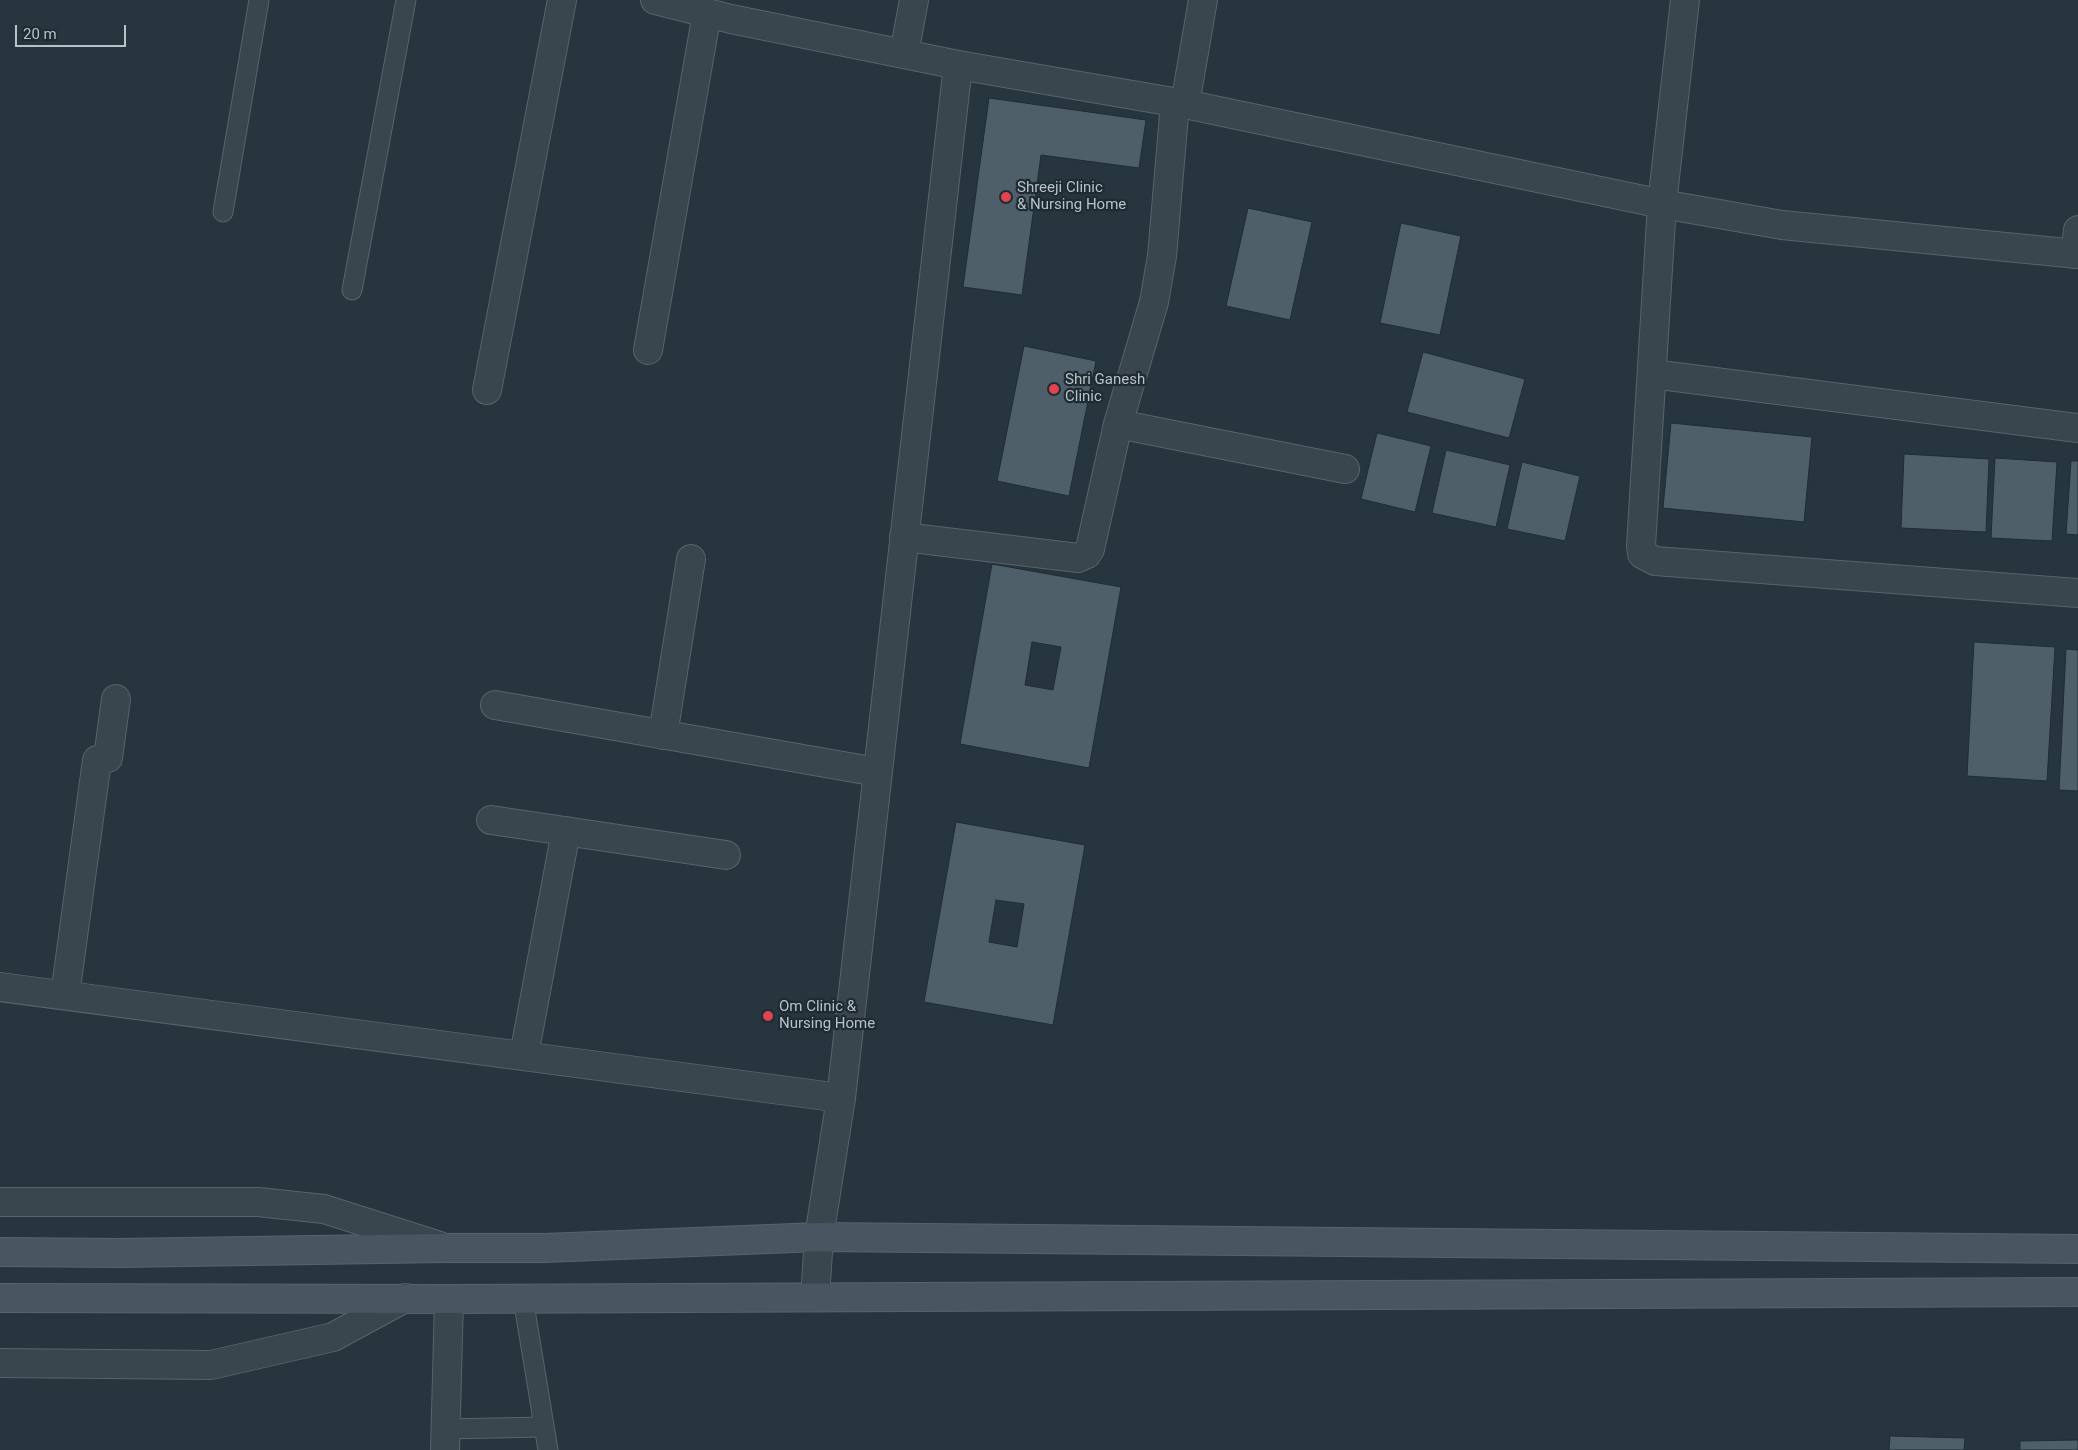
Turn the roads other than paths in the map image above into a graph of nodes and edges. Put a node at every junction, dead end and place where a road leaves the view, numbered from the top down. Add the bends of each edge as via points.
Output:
1 (260, 0) edge
2 (406, 0) edge
3 (562, 0) edge
4 (655, 0) edge
5 (914, 0) edge
6 (1203, 0) edge
7 (1685, 0) edge
8 (707, 13) junction
9 (904, 54) junction
10 (958, 66) junction
11 (1180, 103) junction
12 (1662, 204) junction
13 (223, 212) dead end
14 (2077, 246) edge
15 (352, 290) dead end
16 (648, 350) dead end
17 (1652, 374) junction
18 (487, 390) dead end
19 (1118, 424) junction
20 (2078, 428) edge
21 (1345, 470) dead end
22 (904, 537) junction
23 (691, 559) dead end
24 (2078, 593) edge
25 (116, 699) dead end
26 (495, 705) dead end
27 (663, 735) junction
28 (877, 772) junction
29 (491, 820) dead end
30 (566, 831) junction
31 (726, 855) dead end
32 (0, 987) edge
33 (65, 995) junction
34 (524, 1056) junction
35 (841, 1098) junction
36 (0, 1202) edge
37 (820, 1237) junction
38 (445, 1248) junction
39 (2078, 1249) edge
40 (0, 1252) edge
41 (2078, 1292) edge
42 (815, 1297) junction
43 (0, 1298) edge
44 (405, 1298) junction
45 (524, 1298) junction
46 (449, 1299) junction
47 (0, 1363) edge
48 (544, 1427) junction
49 (445, 1440) edge
50 (548, 1450) edge

1 - 13 lane
2 - 15 lane
3 - 18 street
4 - 8 street
5 - 9 street
6 - 11 street
7 - 12 street
8 - 9 street
8 - 16 street
9 - 10 street
10 - 11 street
10 - 22 street
11 - 12 street
11 - 19 street via 1154,302
12 - 14 street via 1782,225
12 - 17 street
17 - 20 street
17 - 24 street via 1641,546 1642,554 1647,558
19 - 21 street
19 - 22 street via 1090,549 1084,557
22 - 28 street
23 - 27 street
25 - 33 street via 108,758 97,760
26 - 27 street
27 - 28 street
28 - 35 street
29 - 30 street
30 - 31 street
30 - 34 street
32 - 33 street
33 - 34 street
34 - 35 street
35 - 37 street
36 - 38 street via 258,1202 324,1209
37 - 38 main road via 546,1248
37 - 39 main road
37 - 42 street
38 - 40 main road
41 - 42 main road
42 - 45 main road
43 - 44 main road
44 - 46 main road
44 - 47 street via 333,1337 211,1365
45 - 46 main road
45 - 48 lane
46 - 49 street
48 - 49 lane
48 - 50 lane

